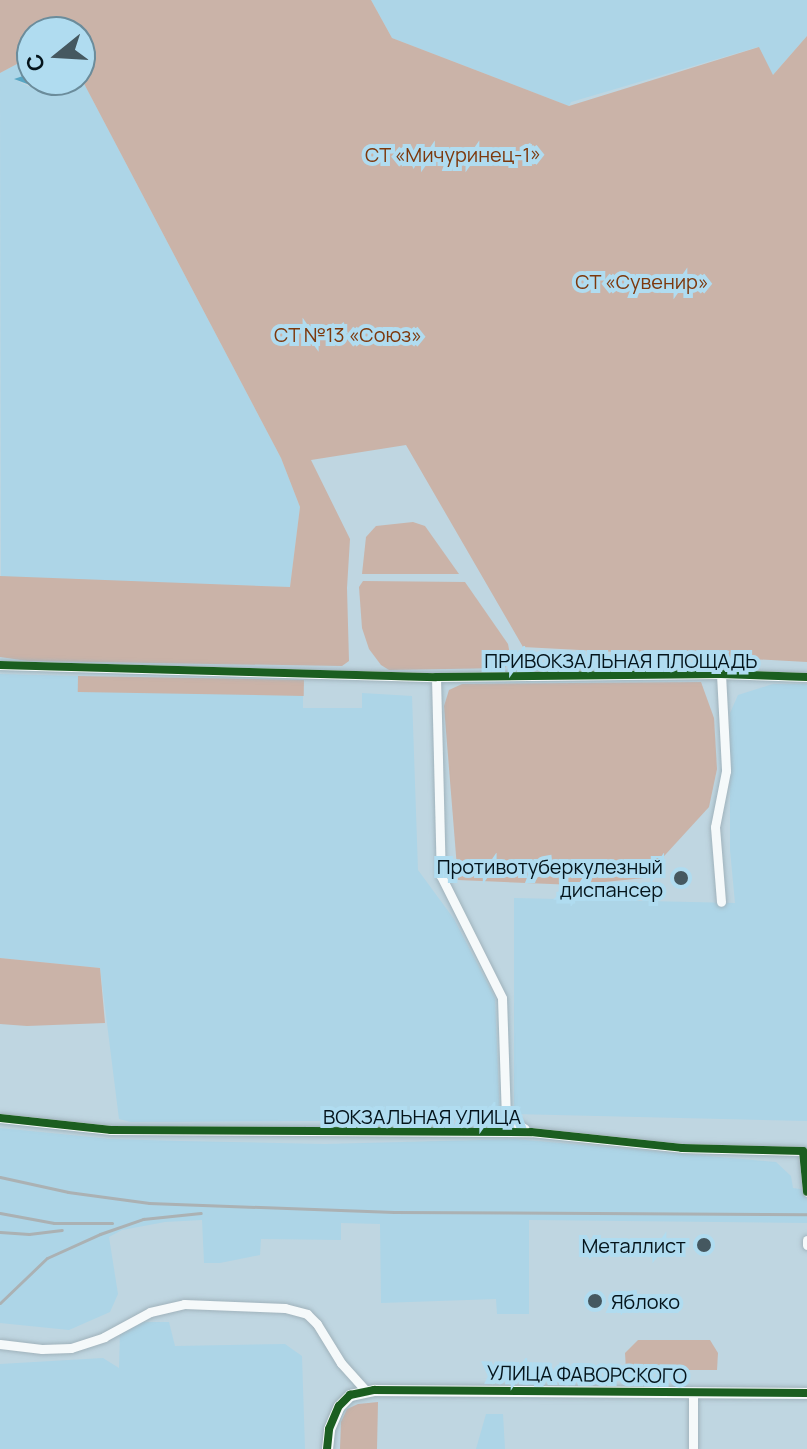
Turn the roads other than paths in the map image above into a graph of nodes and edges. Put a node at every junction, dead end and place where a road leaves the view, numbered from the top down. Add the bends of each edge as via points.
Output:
1 (0, 665) edge
2 (721, 674) junction
3 (436, 677) junction
4 (807, 677) edge
5 (721, 902) dead end
6 (0, 1118) edge
7 (531, 1132) junction
8 (807, 1192) edge
9 (0, 1344) edge
10 (366, 1391) junction
11 (693, 1392) junction
12 (807, 1393) edge
13 (327, 1449) edge
14 (693, 1449) edge

1 - 3 street, ПРИВОКЗАЛЬНАЯ ПЛОЩАДЬ
2 - 3 street, ПРИВОКЗАЛЬНАЯ ПЛОЩАДЬ
2 - 4 street, ПРИВОКЗАЛЬНАЯ ПЛОЩАДЬ
2 - 5 street via 726,771 715,827
3 - 7 street via 441,876 502,998 506,1117
6 - 7 street, ВОКЗАЛЬНАЯ УЛИЦА via 111,1130
7 - 8 street, ВОКЗАЛЬНАЯ УЛИЦА via 682,1148 803,1151
9 - 10 street via 71,1348 150,1312 184,1304 285,1308 307,1314 317,1324
10 - 11 street, УЛИЦА ФАВОРСКОГО
10 - 13 street via 350,1395 333,1414
11 - 12 street, УЛИЦА ФАВОРСКОГО
11 - 14 street

